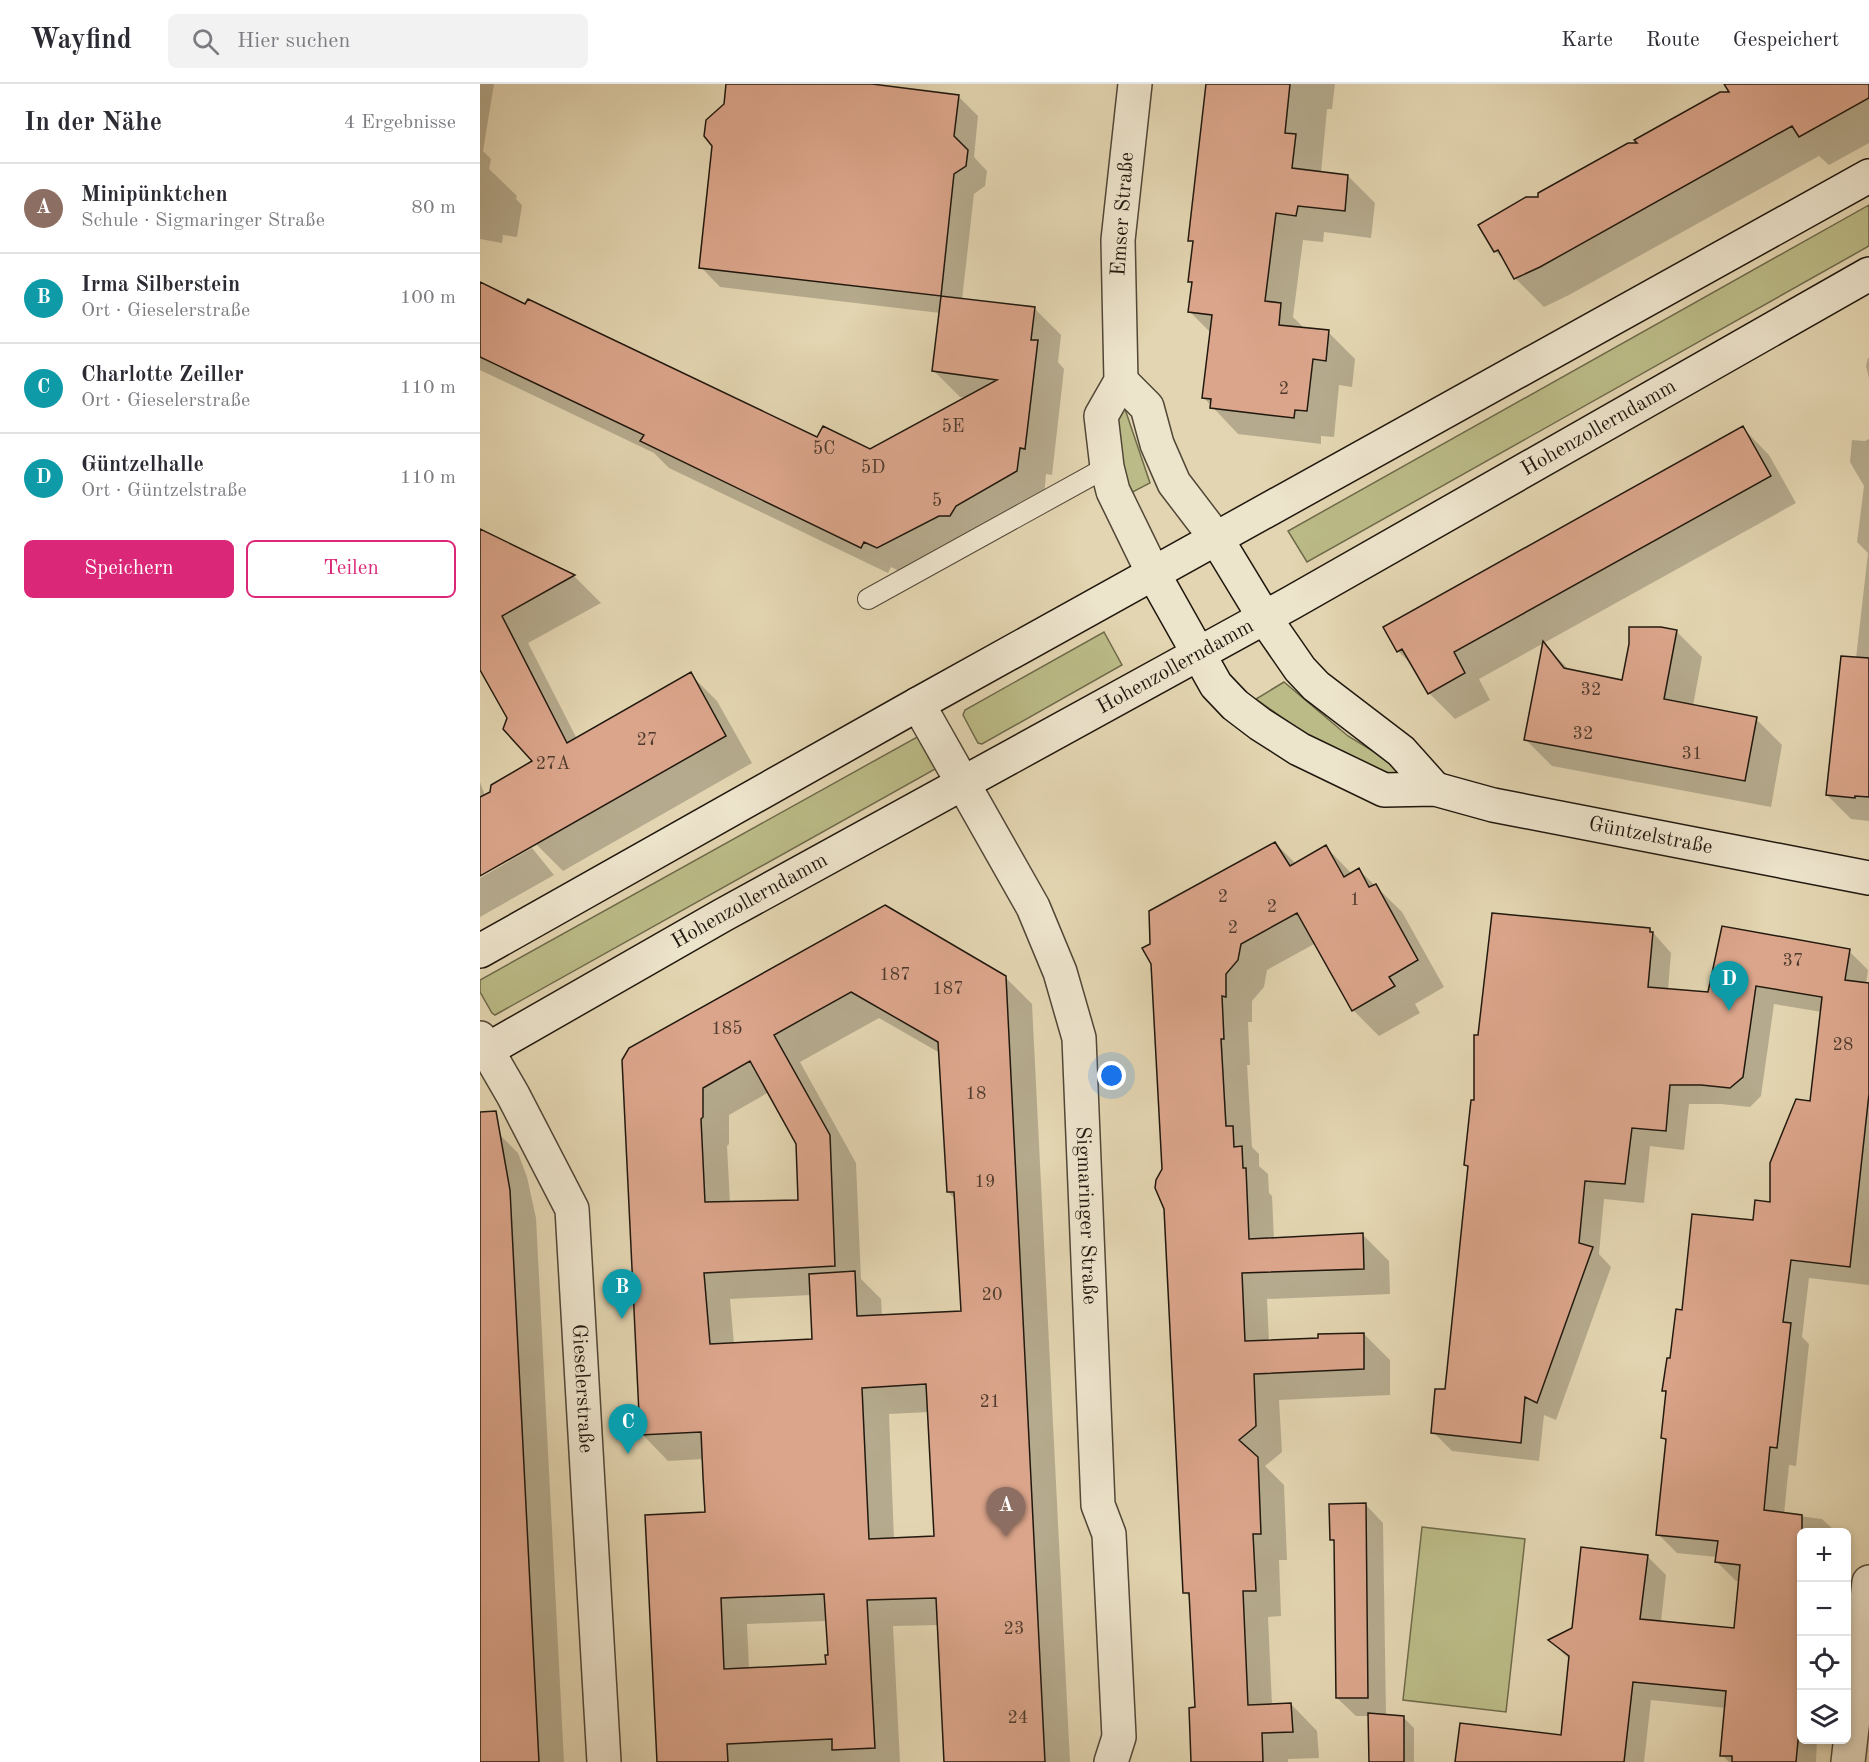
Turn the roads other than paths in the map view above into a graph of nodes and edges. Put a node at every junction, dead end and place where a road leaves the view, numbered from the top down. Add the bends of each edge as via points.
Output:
1 (1135, 84) edge
2 (1869, 176) edge
3 (1869, 274) edge
4 (1121, 381) junction
5 (1107, 467) junction
6 (1216, 538) junction
7 (1154, 573) junction
8 (868, 598) dead end
9 (1264, 617) junction
10 (1197, 653) junction
11 (918, 704) junction
12 (963, 783) junction
13 (1435, 789) junction
14 (1869, 878) edge
15 (480, 951) edge
16 (482, 1047) edge
17 (1869, 1582) edge
18 (604, 1762) edge
19 (1111, 1762) edge
20 (1848, 1762) edge

1 - 4 street, Emser Straße via 1118,240
2 - 6 street
3 - 9 street, Hohenzollerndamm
4 - 5 street via 1101,416
4 - 6 street via 1147,408 1174,483
5 - 7 street via 1113,491
5 - 8 lane
6 - 7 street
6 - 9 street
7 - 10 street, Güntzelstraße
7 - 11 street
9 - 10 street, Hohenzollerndamm
9 - 13 street via 1316,686 1401,751
10 - 12 street, Hohenzollerndamm
10 - 13 street, Güntzelstraße via 1216,685 1234,705 1299,749 1384,790
11 - 12 street, Sigmaringer Straße
11 - 15 street
12 - 16 street, Hohenzollerndamm
12 - 19 street, Sigmaringer Straße via 1033,907 1060,972 1079,1038 1098,1505 1109,1534 1119,1737
13 - 14 street, Güntzelstraße via 1493,805
16 - 18 street, Gieselerstraße via 513,1095 572,1209
17 - 20 street

